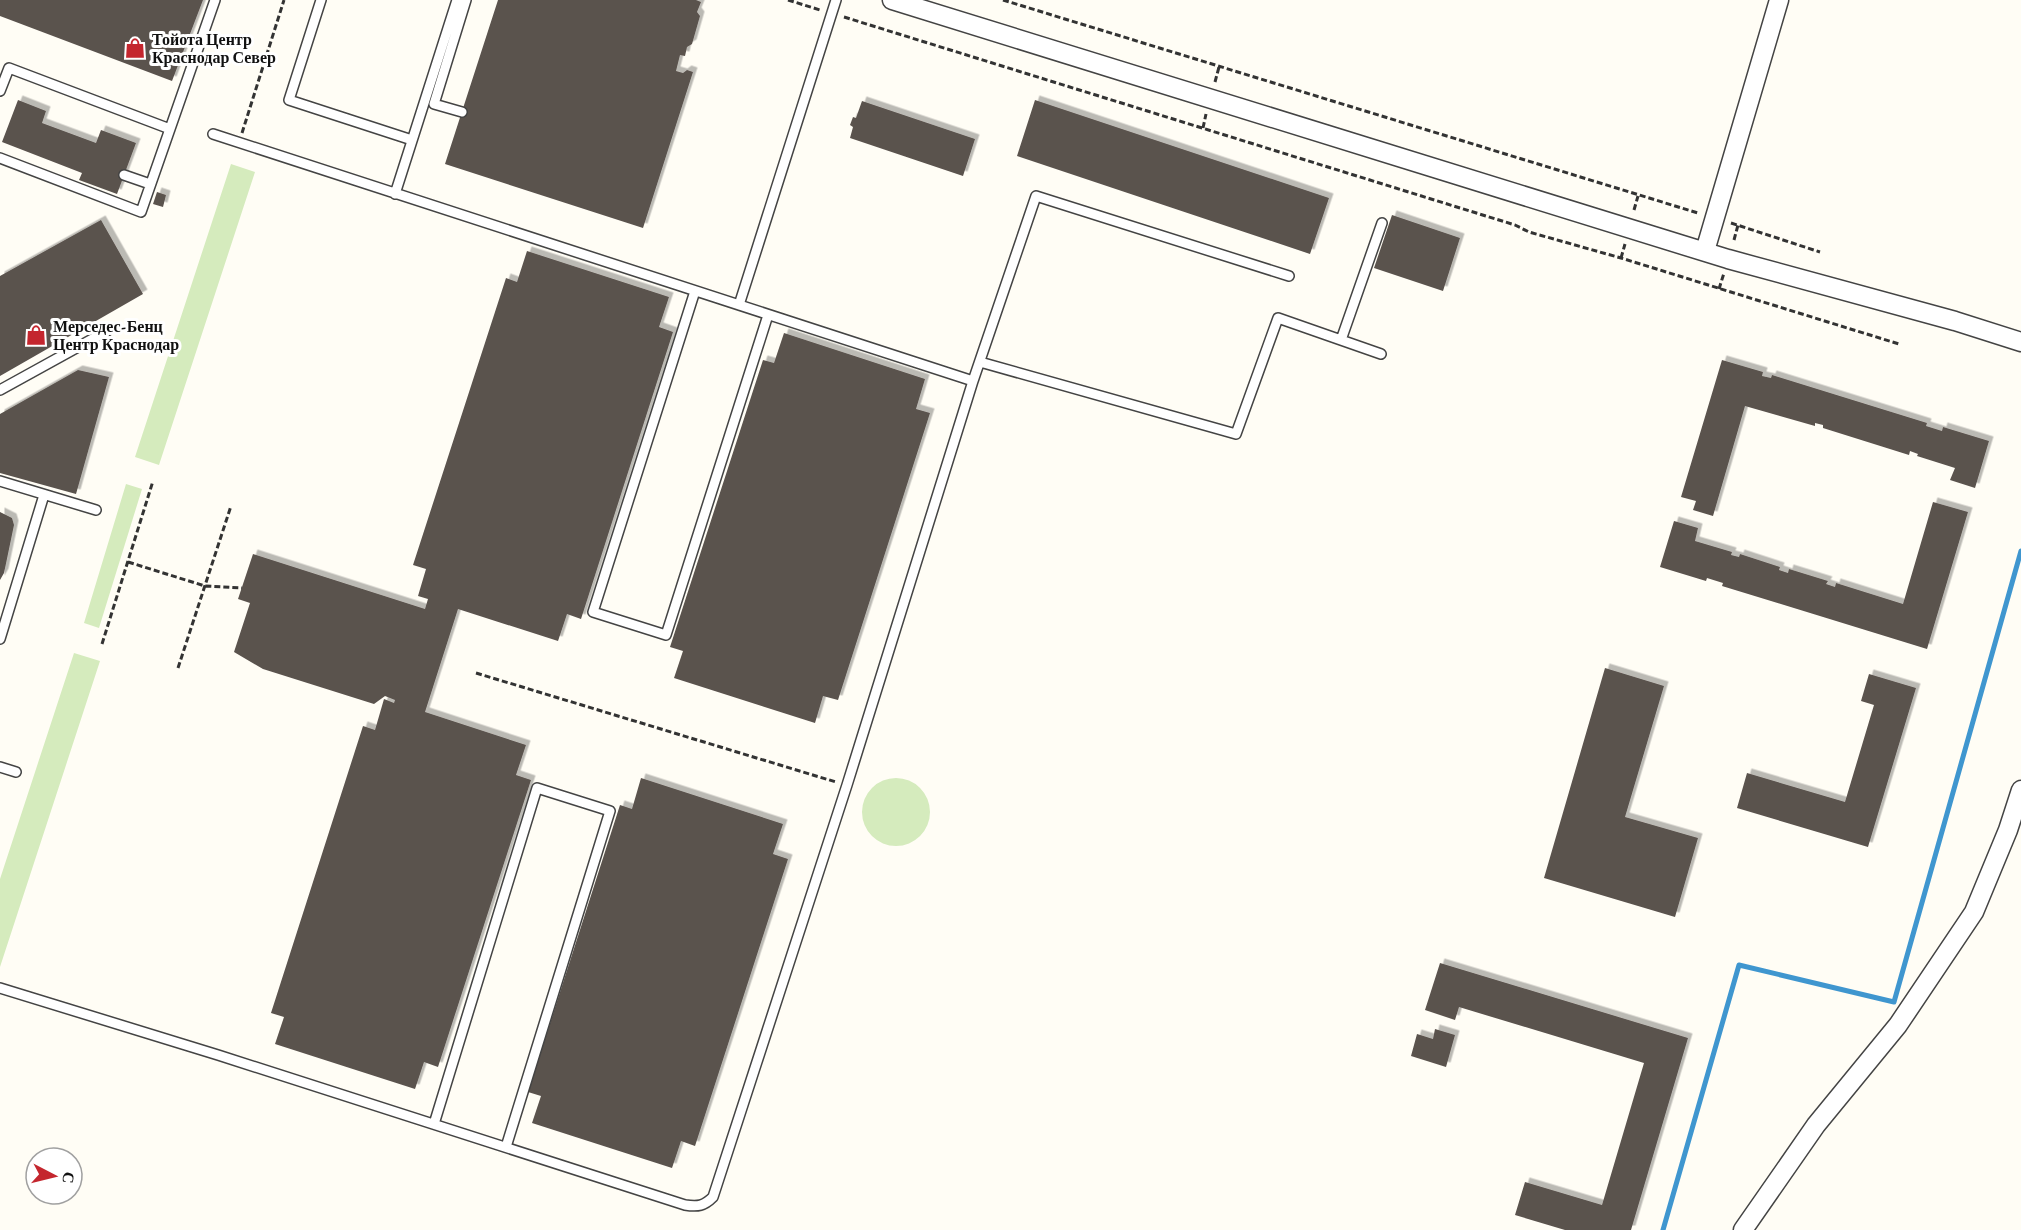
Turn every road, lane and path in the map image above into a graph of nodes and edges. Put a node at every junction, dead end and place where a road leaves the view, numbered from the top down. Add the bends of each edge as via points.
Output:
1 (215, 0) edge
2 (284, 0) edge
3 (321, 0) edge
4 (457, 0) edge
5 (466, 0) edge
6 (788, 0) edge
7 (836, 0) edge
8 (892, 0) edge
9 (1003, 0) edge
10 (1779, 0) edge
11 (832, 14) junction
12 (1219, 67) junction
13 (1215, 82) dead end
14 (0, 91) edge
15 (462, 112) dead end
16 (1206, 114) dead end
17 (1203, 128) junction
18 (170, 129) junction
19 (213, 134) dead end
20 (412, 140) junction
21 (239, 142) junction
22 (0, 158) edge
23 (124, 175) dead end
24 (150, 184) junction
25 (395, 194) junction
26 (1638, 196) junction
27 (1634, 210) dead end
28 (1706, 215) dead end
29 (1382, 223) dead end
30 (1730, 223) dead end
31 (1738, 225) junction
32 (1734, 240) dead end
33 (1625, 244) dead end
34 (1705, 251) junction
35 (1820, 252) dead end
36 (1621, 258) junction
37 (1724, 273) dead end
38 (1288, 276) dead end
39 (1719, 289) junction
40 (695, 291) junction
41 (739, 305) junction
42 (768, 315) junction
43 (107, 331) dead end
44 (1341, 340) junction
45 (2021, 342) edge
46 (1899, 344) dead end
47 (1380, 354) dead end
48 (980, 362) junction
49 (973, 381) junction
50 (0, 390) edge
51 (0, 481) edge
52 (153, 481) dead end
53 (44, 495) junction
54 (231, 506) dead end
55 (96, 510) dead end
56 (128, 562) junction
57 (205, 586) junction
58 (242, 588) dead end
59 (0, 639) edge
60 (102, 644) dead end
61 (178, 668) dead end
62 (476, 673) dead end
63 (0, 767) edge
64 (16, 772) dead end
65 (847, 785) junction
66 (2021, 790) edge
67 (0, 988) edge
68 (434, 1124) junction
69 (506, 1147) junction
70 (1743, 1230) edge

1 - 18 lane
2 - 21 path
3 - 20 lane via 289,100
4 - 20 lane
5 - 15 lane via 434,104
6 - 11 path
7 - 11 lane
8 - 34 street
9 - 12 path
10 - 34 street
11 - 17 path
11 - 41 lane
12 - 13 path
12 - 26 path
14 - 18 lane via 9,68
16 - 17 path
17 - 36 path
18 - 24 lane
19 - 21 lane
20 - 25 lane
21 - 25 lane
22 - 24 lane via 141,212
23 - 24 lane
25 - 40 lane
26 - 27 path
26 - 28 path
29 - 44 lane
30 - 31 path
31 - 32 path
31 - 35 path
33 - 36 path
34 - 45 street
36 - 39 path
37 - 39 path
38 - 48 lane via 1036,196
39 - 46 path
40 - 41 lane
40 - 42 lane via 593,612 666,635
41 - 42 lane
42 - 49 lane
43 - 50 lane
44 - 47 lane
44 - 48 lane via 1278,318 1236,434
48 - 49 lane
49 - 65 lane
51 - 53 lane
52 - 56 path
53 - 55 lane
53 - 59 lane
54 - 57 path
56 - 57 path
56 - 60 path
57 - 58 path
57 - 61 path
62 - 65 path
63 - 64 lane
65 - 69 lane via 713,1197 698,1207 685,1204
66 - 70 street via 1974,912 1899,1025 1816,1125
67 - 68 lane
68 - 69 lane
68 - 69 lane via 537,788 610,811

